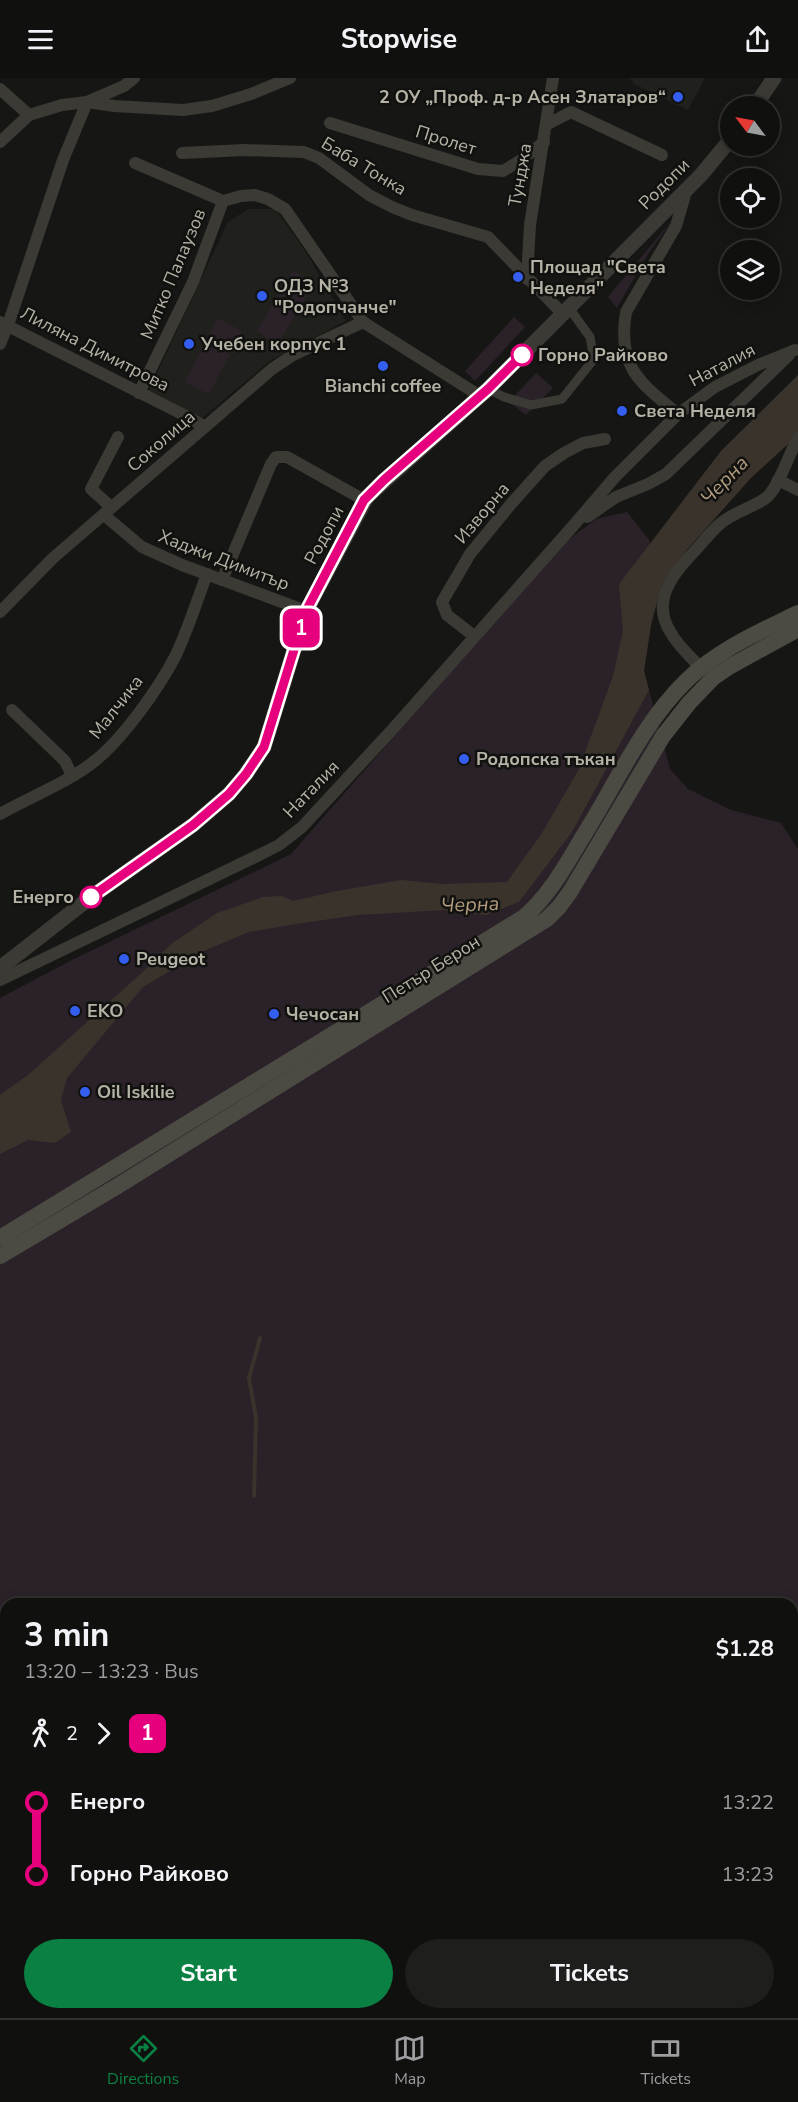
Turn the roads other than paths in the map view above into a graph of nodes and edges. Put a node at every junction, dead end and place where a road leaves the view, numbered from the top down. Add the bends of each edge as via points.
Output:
1 (134, 78) edge
2 (290, 78) edge
3 (553, 78) edge
4 (774, 78) edge
5 (0, 89) edge
6 (762, 96) edge
7 (87, 102) junction
8 (29, 116) junction
9 (330, 123) dead end
10 (546, 125) junction
11 (0, 142) edge
12 (544, 142) junction
13 (720, 152) edge
14 (182, 153) dead end
15 (662, 155) dead end
16 (135, 163) dead end
17 (687, 188) junction
18 (223, 201) junction
19 (527, 279) junction
20 (566, 311) junction
21 (363, 322) junction
22 (4, 324) edge
23 (0, 344) edge
24 (796, 348) edge
25 (139, 393) junction
26 (484, 393) junction
27 (678, 414) junction
28 (205, 427) junction
29 (118, 437) dead end
30 (798, 438) edge
31 (605, 439) dead end
32 (778, 480) junction
33 (798, 490) edge
34 (364, 500) junction
35 (108, 511) junction
36 (573, 526) junction
37 (207, 574) junction
38 (222, 580) junction
39 (306, 611) junction
40 (0, 612) edge
41 (798, 613) edge
42 (798, 629) edge
43 (474, 636) junction
44 (701, 668) junction
45 (12, 710) dead end
46 (72, 776) junction
47 (0, 814) edge
48 (0, 968) edge
49 (0, 980) edge
50 (0, 1238) edge
51 (0, 1256) edge

1 - 7 street
2 - 7 street via 212,106 183,110
3 - 10 street, Тунджа
4 - 6 street
5 - 8 street
7 - 8 street
7 - 22 street
8 - 11 street
9 - 12 street, Пролет via 478,169 502,171
10 - 12 street, Тунджа
10 - 15 street via 571,112
12 - 19 street, Тунджа via 530,225
13 - 17 street, Родопи
14 - 19 street, Баба Тонка via 304,152 392,207 488,237
16 - 18 street
17 - 20 street, Родопи
17 - 27 street via 676,226 626,312 624,323 624,350 639,382
18 - 21 street via 255,195 285,209
18 - 25 street, Митко Палаузов via 193,282
19 - 20 street, Баба Тонка
20 - 26 street, Родопи
20 - 26 street via 590,337 594,359 562,399 531,405
21 - 26 street
21 - 28 street, Соколица via 293,355
22 - 23 street
22 - 25 street, Лиляна Димитрова
24 - 27 street, Наталия via 729,379
24 - 36 street, Наталия via 671,470 616,497
25 - 28 street, Лиляна Димитрова
26 - 34 street, Родопи
27 - 36 street, Наталия
28 - 35 street, Соколица
29 - 35 street via 92,489
30 - 32 street
31 - 43 street, Изворна via 583,443 545,466 470,554 442,602 447,615
32 - 33 street
32 - 44 street via 767,498 721,523 669,582 663,597 670,633
34 - 38 street via 287,457 276,457
34 - 39 street, Родопи
35 - 37 street, Хаджи Димитър via 142,547
35 - 40 street, Соколица via 53,558
36 - 43 street, Наталия
37 - 38 street, Хаджи Димитър
37 - 46 street, Малчика via 176,655 150,696 96,760
38 - 39 street, Хаджи Димитър
39 - 48 street, Родопи via 264,747 229,794
41 - 44 main road, Петър Берон via 740,641
42 - 51 main road, Петър Берон via 729,667 689,703 663,736 581,876 547,919
43 - 49 street, Наталия via 302,827 279,844
44 - 50 main road, Петър Берон via 653,722 554,883 524,917
45 - 46 street via 65,761
46 - 47 street, Малчика

